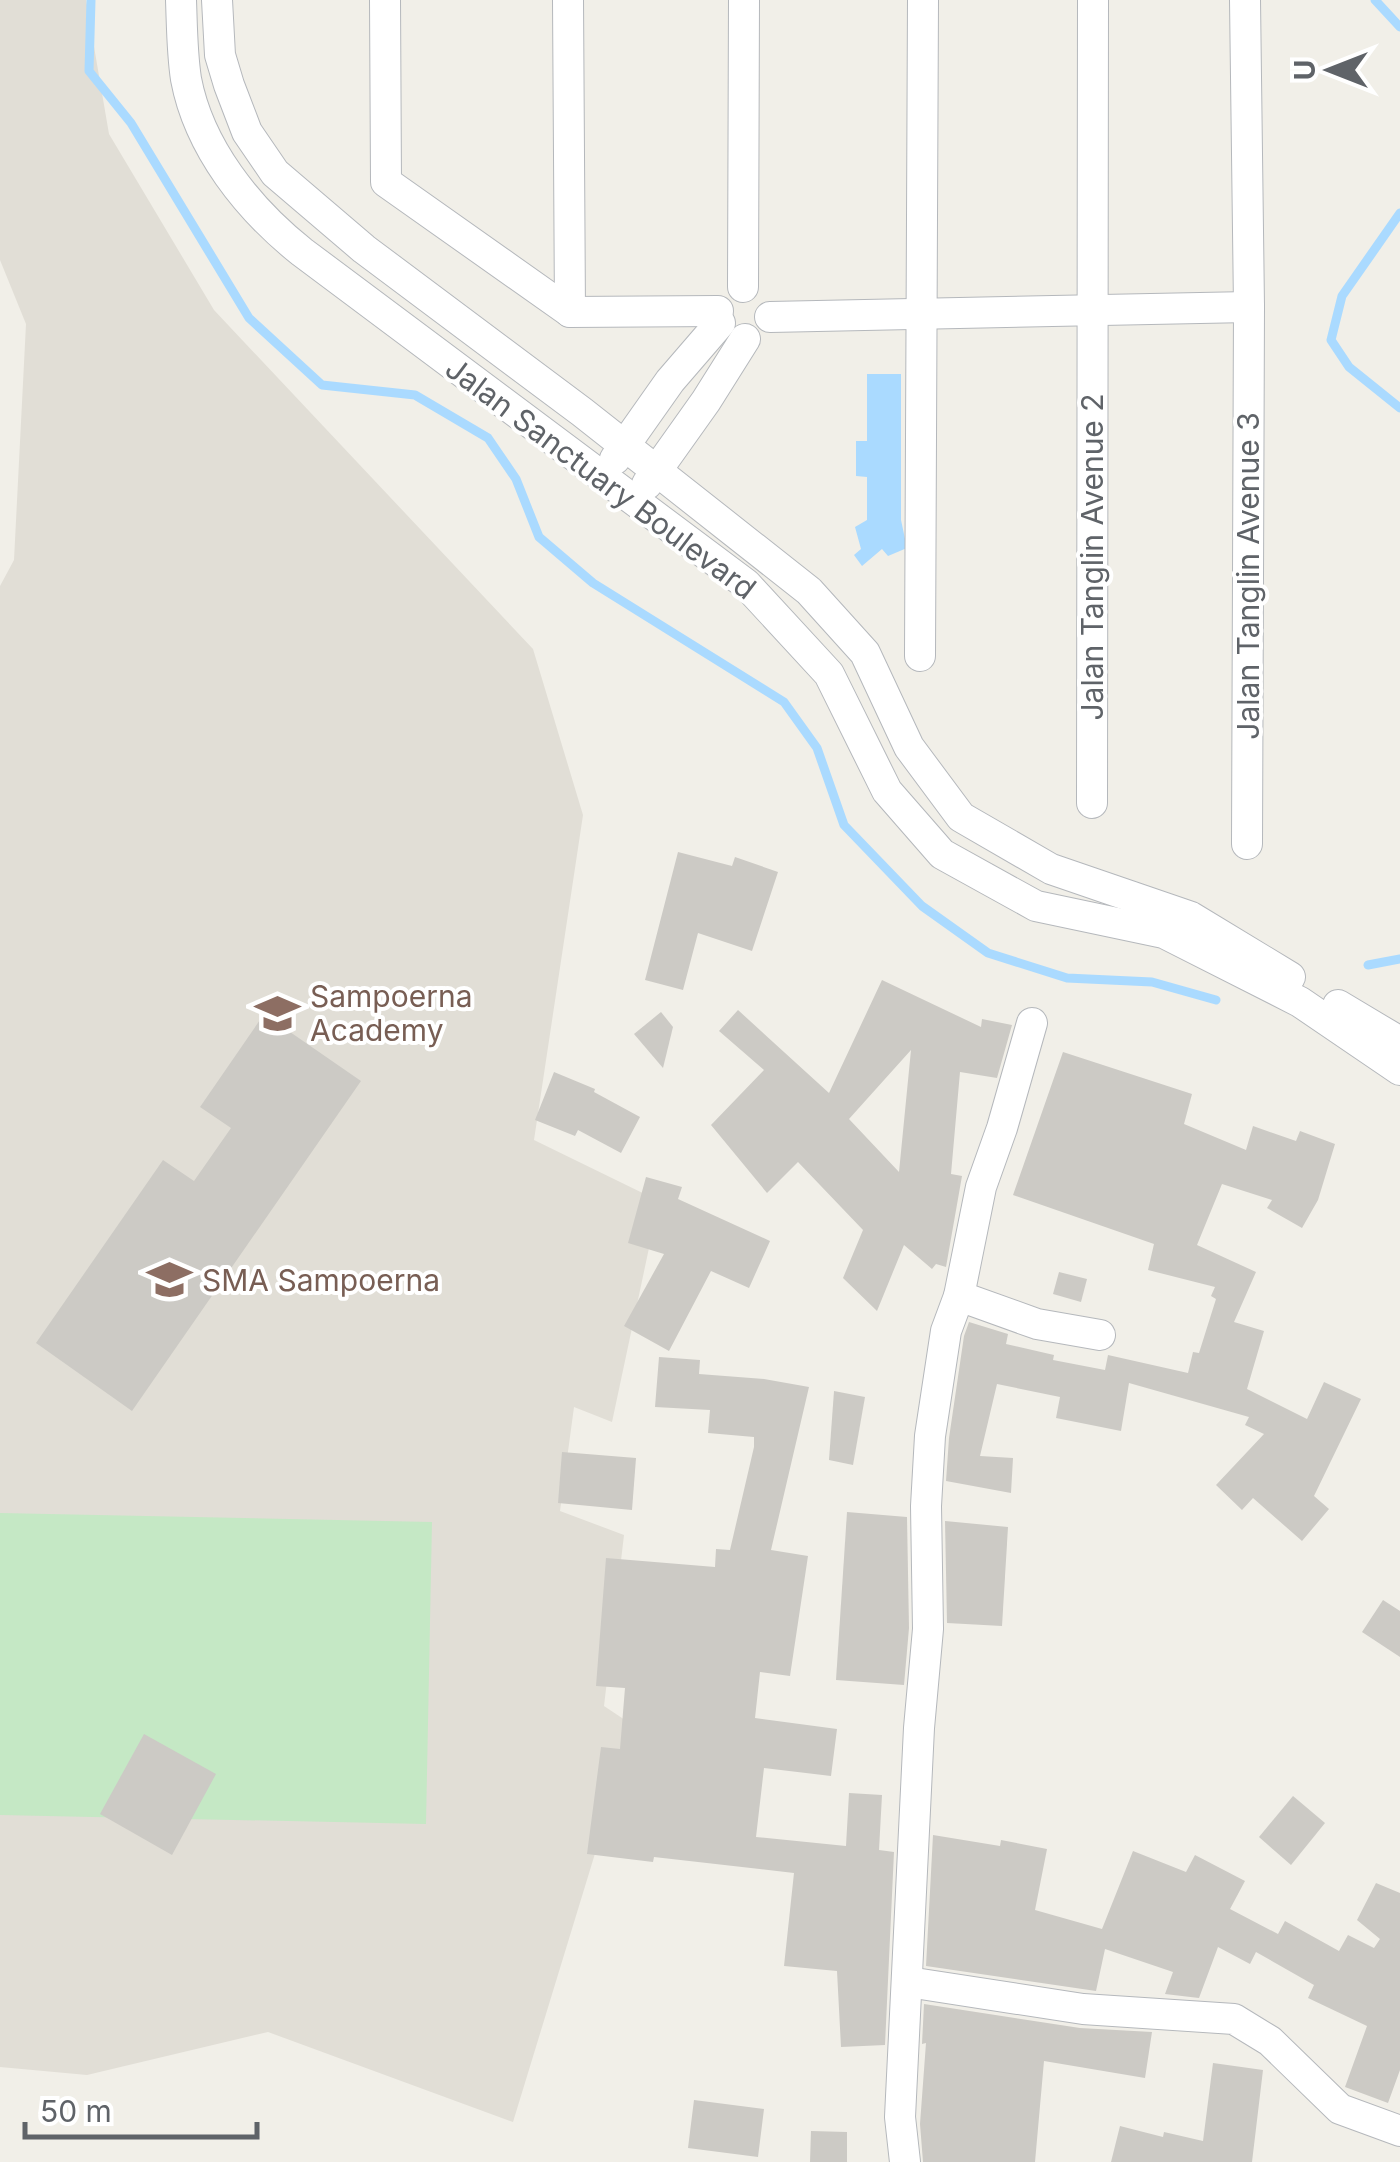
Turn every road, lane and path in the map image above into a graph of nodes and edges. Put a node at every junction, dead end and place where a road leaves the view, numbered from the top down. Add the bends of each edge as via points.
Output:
1 (180, 0) edge
2 (218, 0) edge
3 (385, 0) edge
4 (568, 0) edge
5 (744, 0) edge
6 (923, 0) edge
7 (1093, 0) edge
8 (1245, 0) edge
9 (743, 287) junction
10 (1249, 307) junction
11 (1092, 310) junction
12 (570, 312) junction
13 (923, 314) junction
14 (770, 316) junction
15 (728, 325) junction
16 (625, 446) junction
17 (656, 471) junction
18 (602, 478) junction
19 (634, 503) junction
20 (920, 656) dead end
21 (1092, 803) dead end
22 (1247, 844) dead end
23 (1032, 1024) dead end
24 (1400, 1042) edge
25 (1400, 1070) edge
26 (959, 1296) junction
27 (1100, 1335) dead end
28 (908, 1982) junction
29 (1400, 2131) edge
30 (905, 2162) edge

1 - 18 street, Jalan Sanctuary Boulevard via 192,102 220,160 257,212
2 - 16 street, Jalan Sanctuary Boulevard via 229,86 247,132 275,173 364,249
3 - 12 street via 386,182
4 - 12 street
5 - 9 street
6 - 13 street
7 - 11 street, Jalan Tanglin Avenue 2
8 - 10 street, Jalan Tanglin Avenue 3
9 - 14 street via 765,297
9 - 15 street via 728,292
10 - 11 street
10 - 22 street, Jalan Tanglin Avenue 3
11 - 13 street
11 - 21 street, Jalan Tanglin Avenue 2
12 - 15 street
13 - 14 street
13 - 20 street
14 - 15 street via 760,334
15 - 16 street via 670,380
15 - 17 street
16 - 17 street, Jalan Sanctuary Boulevard
16 - 18 street
17 - 19 street
17 - 24 street, Jalan Sanctuary Boulevard via 809,590 865,653 909,747 961,816 1050,869 1191,917
18 - 19 street, Jalan Sanctuary Boulevard
19 - 25 street, Jalan Sanctuary Boulevard via 746,584 805,645 829,674 887,791 942,854 1036,906 1164,933 1300,1002
23 - 26 street via 981,1186
26 - 27 street via 1037,1324
26 - 28 street via 946,1330 930,1436 928,1629
28 - 29 street via 1083,2008 1234,2019 1270,2041 1340,2109
28 - 30 street via 900,2117

